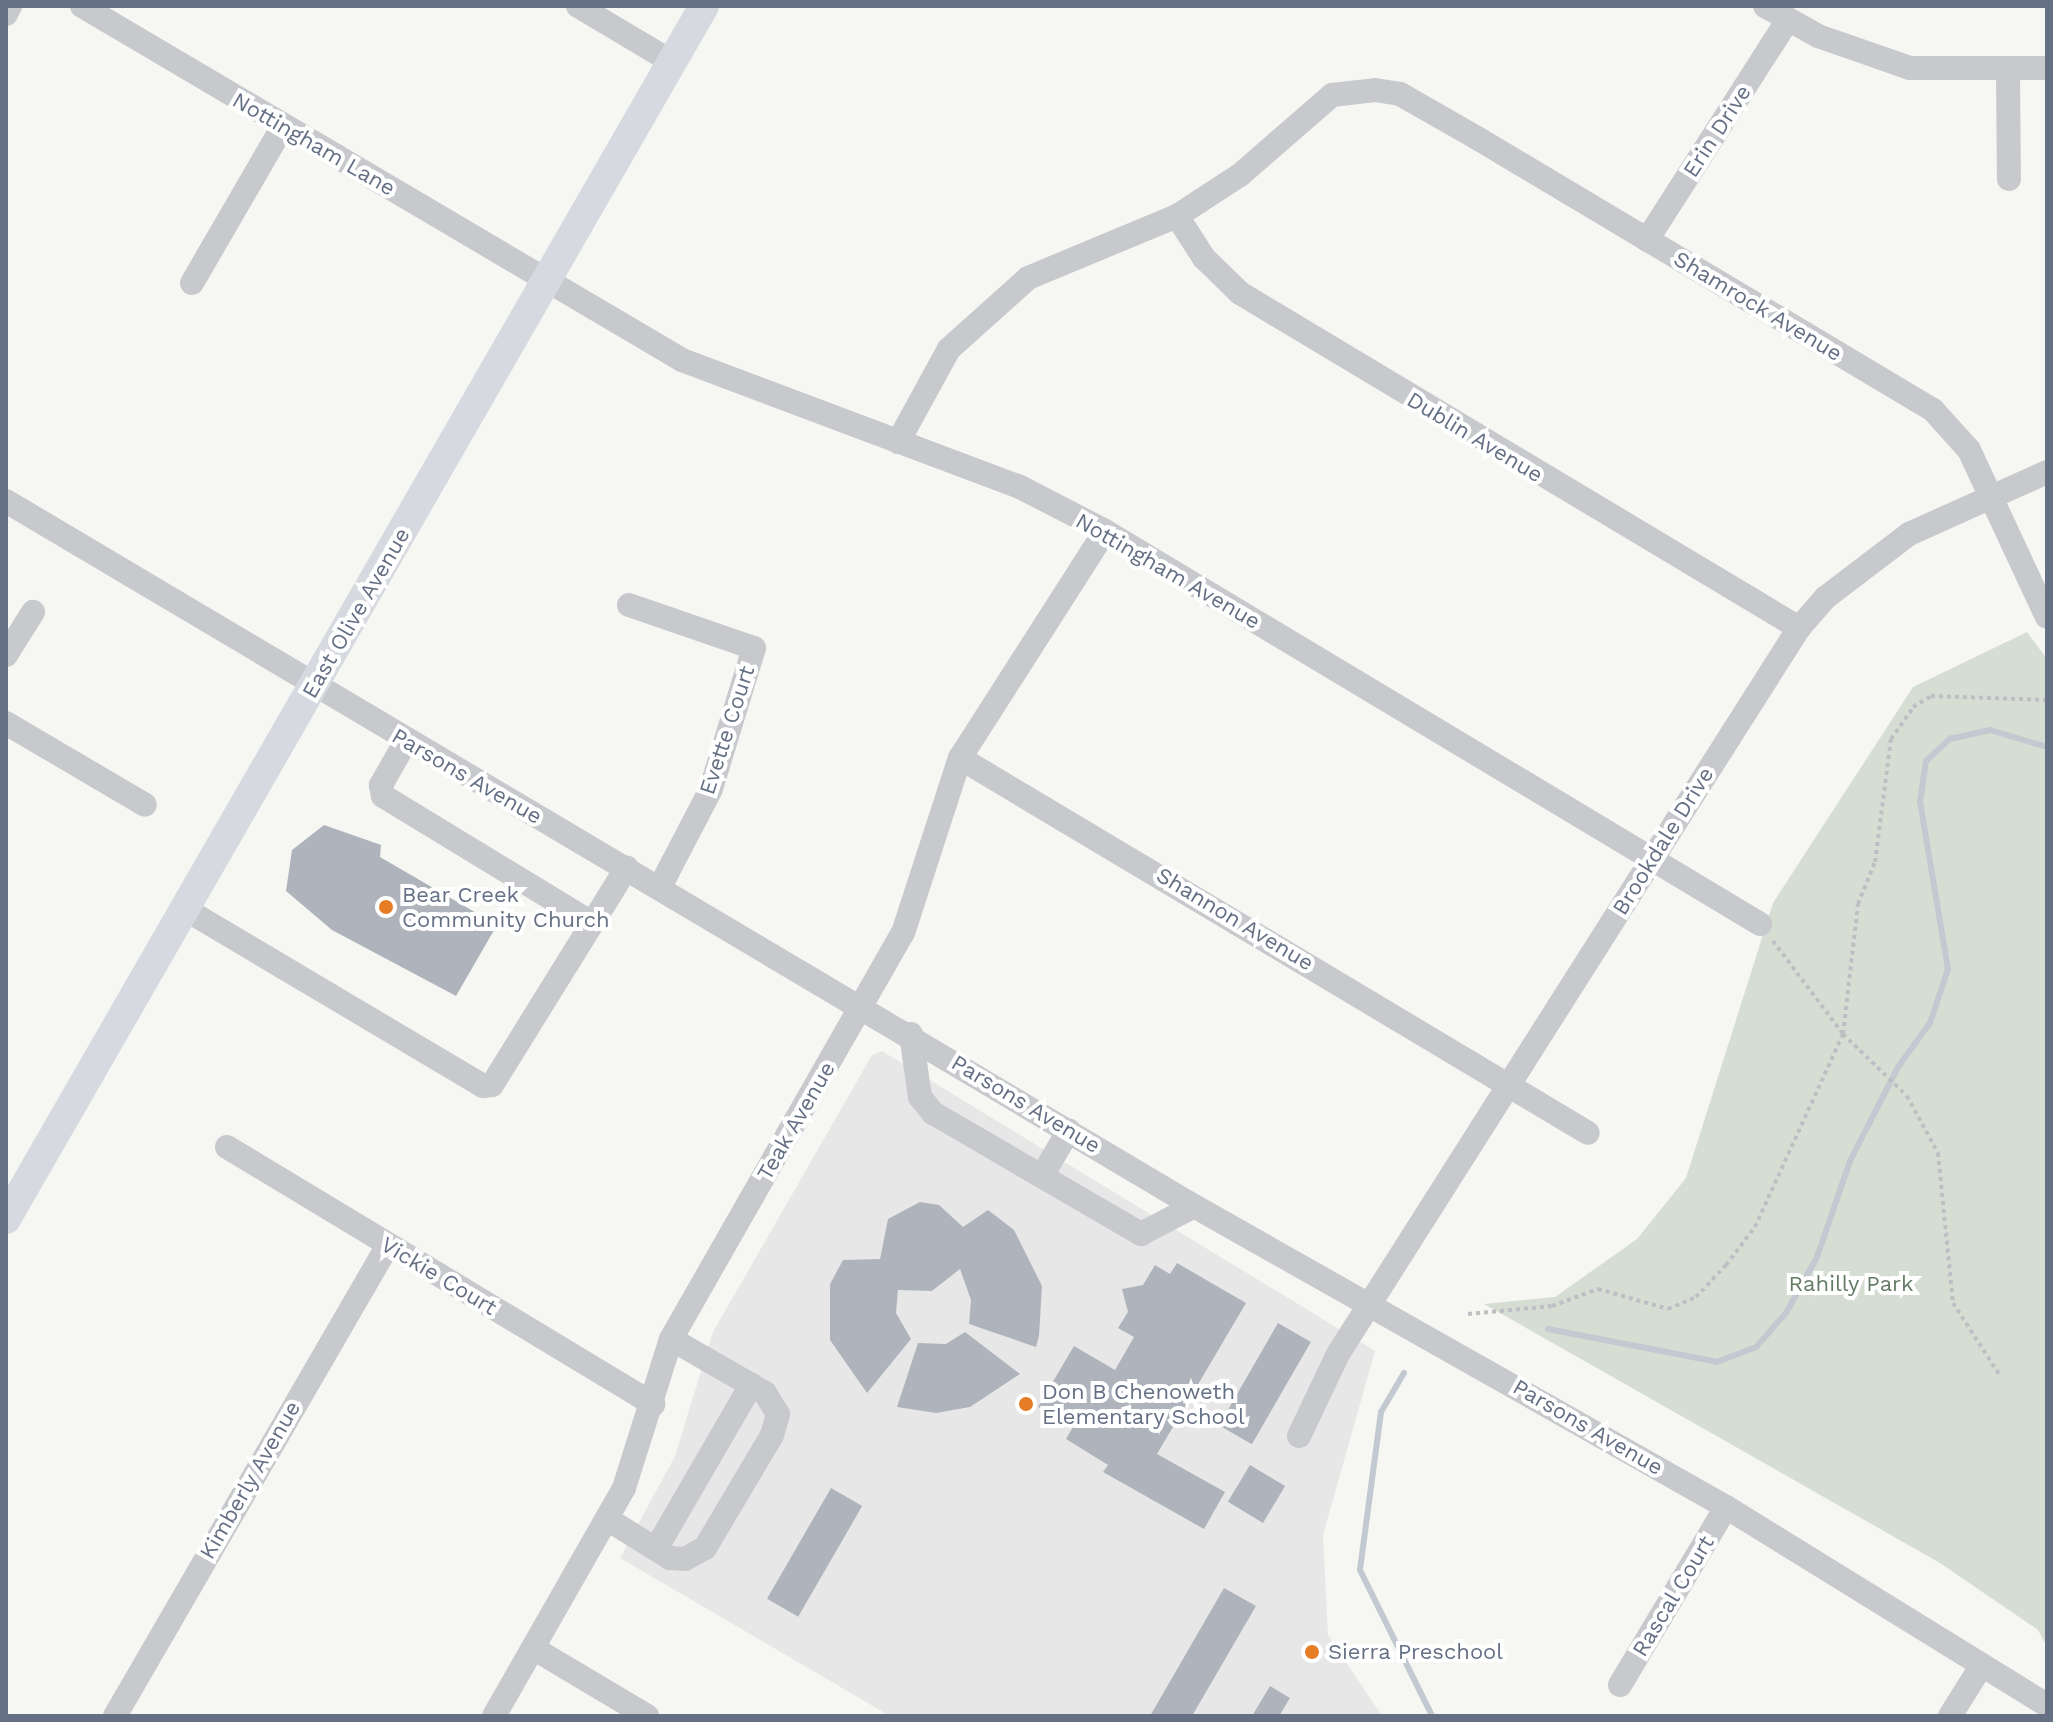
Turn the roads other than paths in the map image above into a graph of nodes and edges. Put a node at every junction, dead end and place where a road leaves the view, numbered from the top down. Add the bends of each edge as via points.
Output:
1 (10, 6) edge
2 (82, 6) edge
3 (578, 6) edge
4 (704, 6) edge
5 (1765, 6) edge
6 (6, 14) edge
7 (1787, 21) junction
8 (672, 62) junction
9 (2047, 68) edge
10 (2008, 74) junction
11 (283, 126) junction
12 (2009, 179) dead end
13 (1177, 216) junction
14 (1647, 240) junction
15 (547, 280) junction
16 (192, 283) dead end
17 (898, 442) junction
18 (2047, 472) edge
19 (1991, 498) junction
20 (6, 501) edge
21 (1105, 531) junction
22 (629, 605) dead end
23 (33, 612) dead end
24 (2047, 617) edge
25 (1799, 628) junction
26 (6, 655) edge
27 (313, 688) junction
28 (6, 723) edge
29 (406, 741) junction
30 (960, 758) junction
31 (145, 805) dead end
32 (1653, 858) junction
33 (627, 867) junction
34 (660, 887) junction
35 (185, 909) junction
36 (592, 923) junction
37 (1760, 924) road end
38 (862, 1005) junction
39 (911, 1034) junction
40 (1508, 1084) junction
41 (1069, 1130) junction
42 (1588, 1133) dead end
43 (227, 1147) dead end
44 (1042, 1176) junction
45 (1194, 1206) junction
46 (6, 1219) edge
47 (388, 1245) junction
48 (1370, 1306) junction
49 (671, 1339) junction
50 (751, 1385) junction
51 (653, 1404) junction
52 (1299, 1436) dead end
53 (1726, 1507) junction
54 (609, 1520) junction
55 (656, 1549) junction
56 (533, 1648) junction
57 (1982, 1665) junction
58 (1620, 1685) dead end
59 (2047, 1705) edge
60 (115, 1716) edge
61 (494, 1716) edge
62 (647, 1716) edge
63 (1950, 1716) edge

1 - 6 street
2 - 11 street, Nottingham Lane
3 - 8 street
4 - 8 main road, East Olive Avenue
5 - 7 street
7 - 10 street via 1910,68
7 - 14 street, Erin Drive
8 - 15 main road, East Olive Avenue
9 - 10 street
10 - 12 street
11 - 15 street, Nottingham Lane
11 - 16 street
13 - 14 street, Shamrock Avenue via 1240,175 1332,95 1375,90 1400,94
13 - 17 street via 1028,278 991,305 923,387
13 - 25 street, Dublin Avenue via 1204,258 1240,293
14 - 19 street, Shamrock Avenue via 1933,410 1969,450
15 - 17 street, Nottingham Avenue via 736,386
15 - 27 main road, East Olive Avenue
17 - 21 street, Nottingham Avenue via 1018,486
18 - 19 street, Brookdale Drive
19 - 24 street, Shamrock Avenue
19 - 25 street, Brookdale Drive via 1898,541 1825,598
20 - 27 street, Parsons Avenue
21 - 30 street, Teak Avenue
21 - 32 street, Nottingham Avenue
22 - 34 street, Evette Court via 754,648 711,789
23 - 26 street
25 - 32 street, Brookdale Drive
27 - 29 street, Parsons Avenue
27 - 35 main road, East Olive Avenue
28 - 31 street
29 - 33 street, Parsons Avenue
29 - 36 street via 381,785 383,796
30 - 38 street, Teak Avenue via 922,893
30 - 40 street, Shannon Avenue
32 - 37 street, Nottingham Avenue
32 - 40 street, Brookdale Drive
33 - 34 street, Parsons Avenue
33 - 36 street
34 - 38 street, Parsons Avenue
35 - 36 street via 483,1086 492,1085
35 - 46 main road, East Olive Avenue
38 - 39 street, Parsons Avenue
38 - 49 street, Teak Avenue
39 - 41 street, Parsons Avenue
39 - 44 street via 920,1097 933,1113
40 - 42 street, Shannon Avenue
40 - 48 street, Brookdale Drive
41 - 44 street
41 - 45 street, Parsons Avenue
43 - 47 street, Vickie Court
44 - 45 street via 1141,1234
45 - 48 street, Parsons Avenue
47 - 51 street, Vickie Court
47 - 60 street, Kimberly Avenue
48 - 52 street, Brookdale Drive
48 - 53 street, Parsons Avenue
49 - 50 street
49 - 51 street, Teak Avenue
50 - 55 street
50 - 55 street via 774,1403 772,1435 705,1548 685,1559
51 - 54 street, Teak Avenue
53 - 57 street, Parsons Avenue
53 - 58 street, Rascal Court
54 - 55 street
54 - 56 street, Teak Avenue
56 - 61 street, Teak Avenue
56 - 62 street
57 - 59 street, Parsons Avenue
57 - 63 street

